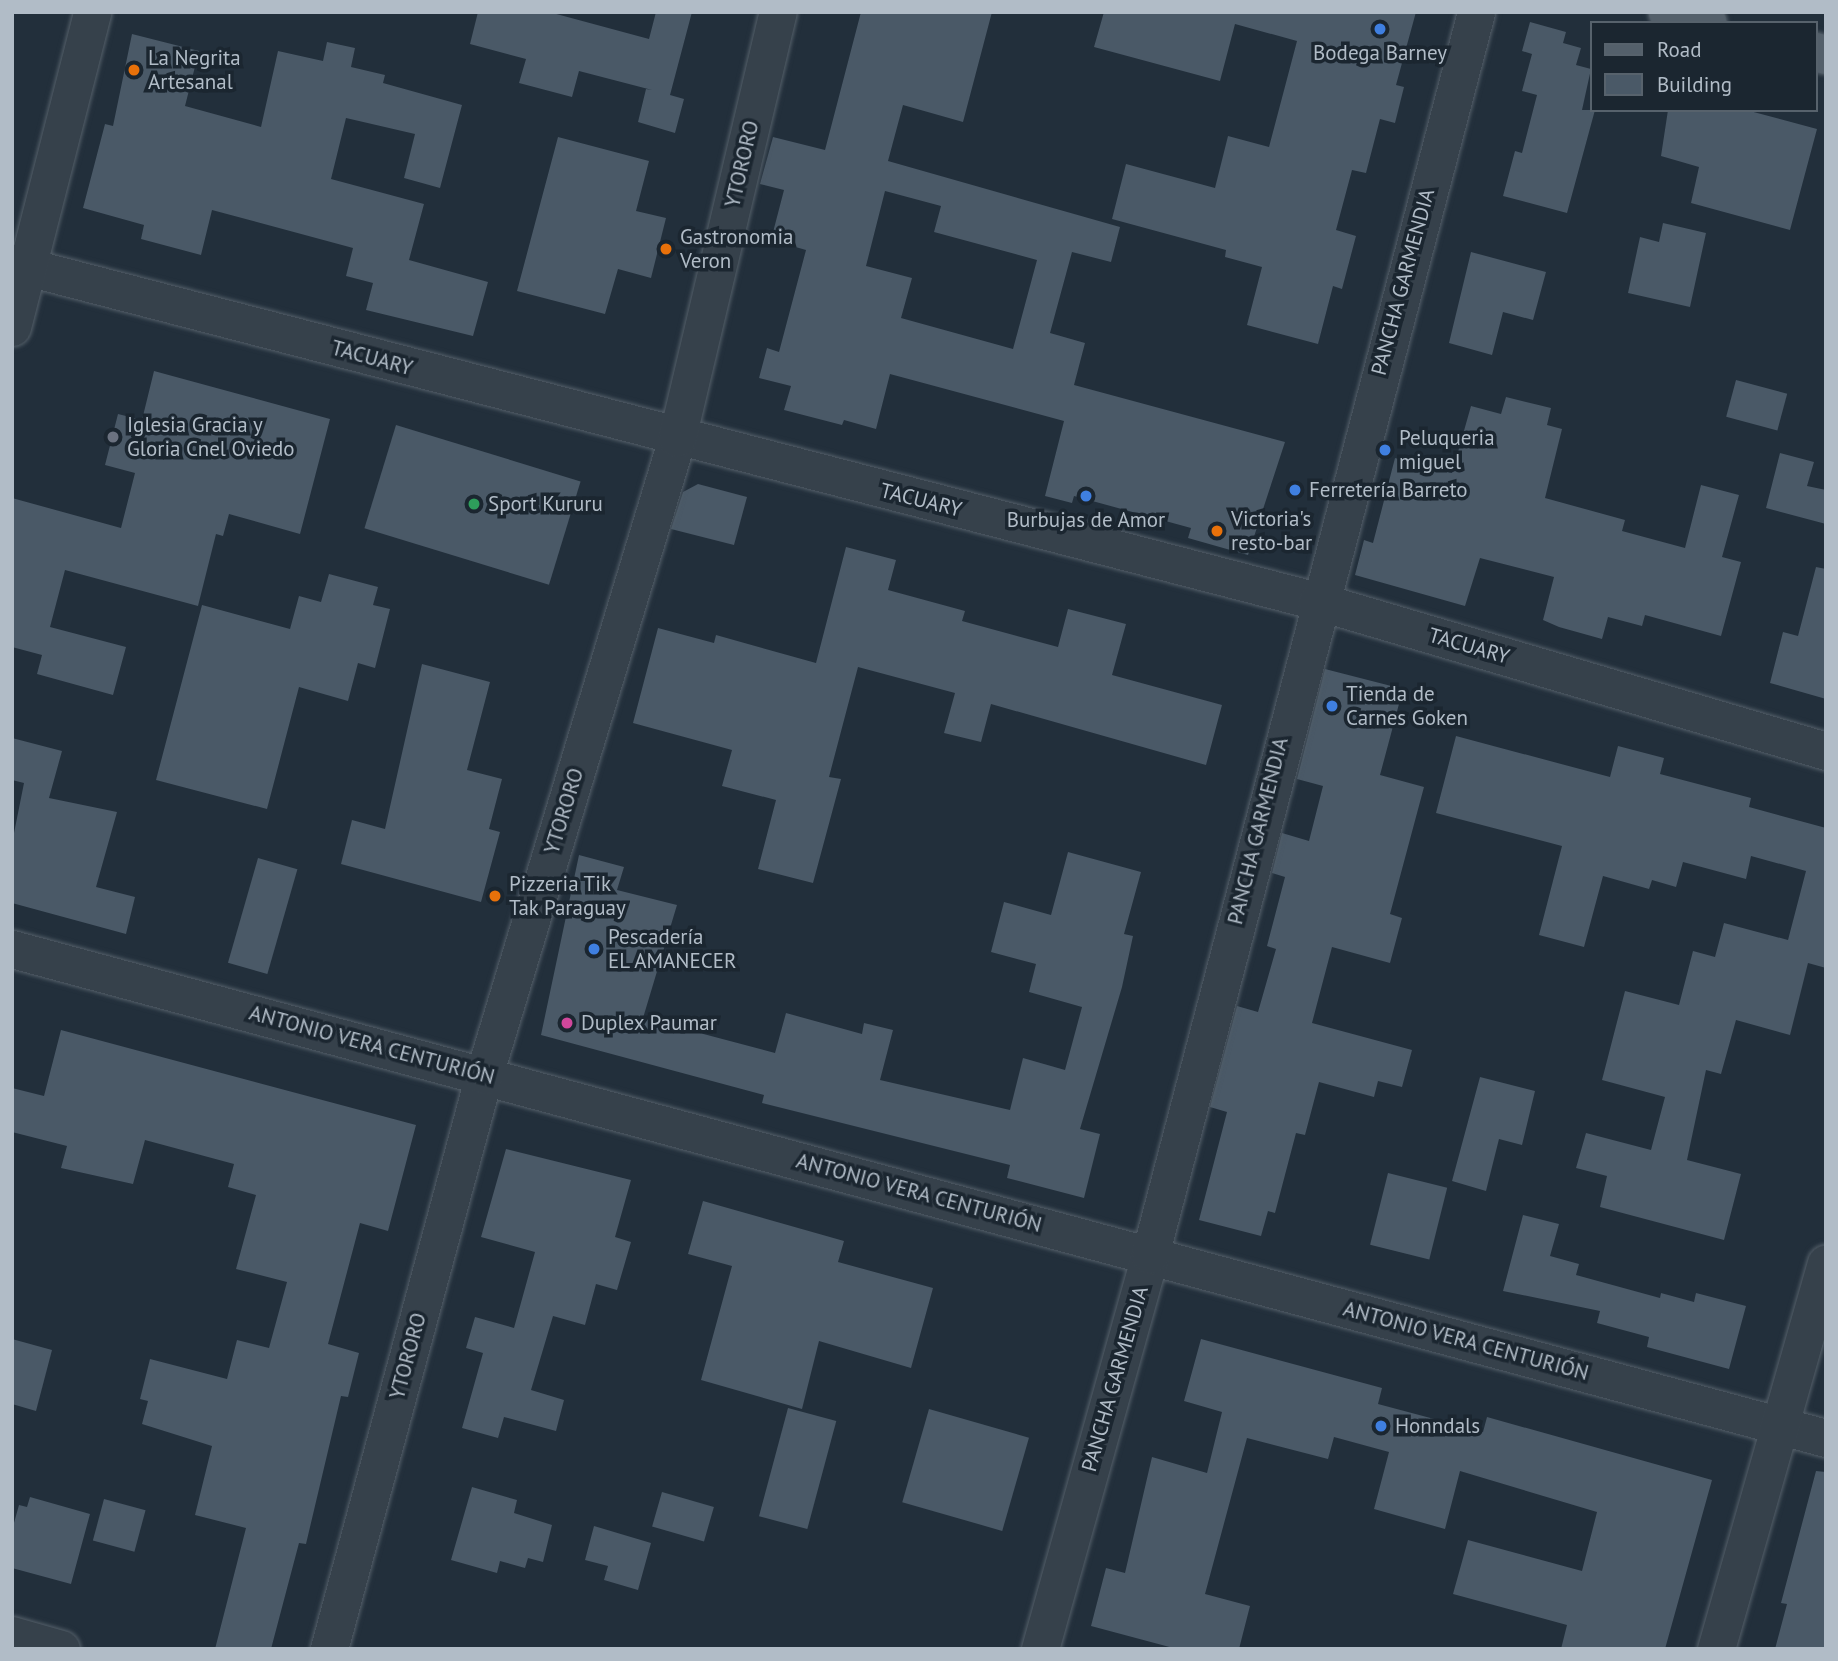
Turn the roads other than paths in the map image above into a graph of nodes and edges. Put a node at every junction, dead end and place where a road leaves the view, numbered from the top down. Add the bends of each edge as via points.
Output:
1 (92, 12) edge
2 (778, 12) edge
3 (1476, 12) edge
4 (1668, 12) edge
5 (1700, 21) edge
6 (20, 266) edge
7 (12, 327) edge
8 (677, 438) junction
9 (1317, 601) junction
10 (1826, 751) edge
11 (12, 949) edge
12 (484, 1075) junction
13 (1150, 1255) junction
14 (1826, 1263) edge
15 (1778, 1425) junction
16 (1826, 1438) edge
17 (12, 1635) edge
18 (61, 1649) edge
19 (329, 1649) edge
20 (1040, 1649) edge
21 (1716, 1649) edge

1 - 6 street
2 - 8 street, YTORORO
3 - 9 street, PANCHA GARMENDIA
4 - 5 main road
6 - 7 street
6 - 8 street, TACUARY
8 - 9 street, TACUARY
8 - 12 street, YTORORO
9 - 10 street, TACUARY
9 - 13 street, PANCHA GARMENDIA
11 - 12 street, ANTONIO VERA CENTURIÓN
12 - 13 street, ANTONIO VERA CENTURIÓN
12 - 19 street, YTORORO
13 - 15 street, ANTONIO VERA CENTURIÓN
13 - 20 street, PANCHA GARMENDIA
14 - 15 street
15 - 16 street, ANTONIO VERA CENTURIÓN
15 - 21 street
17 - 18 street

